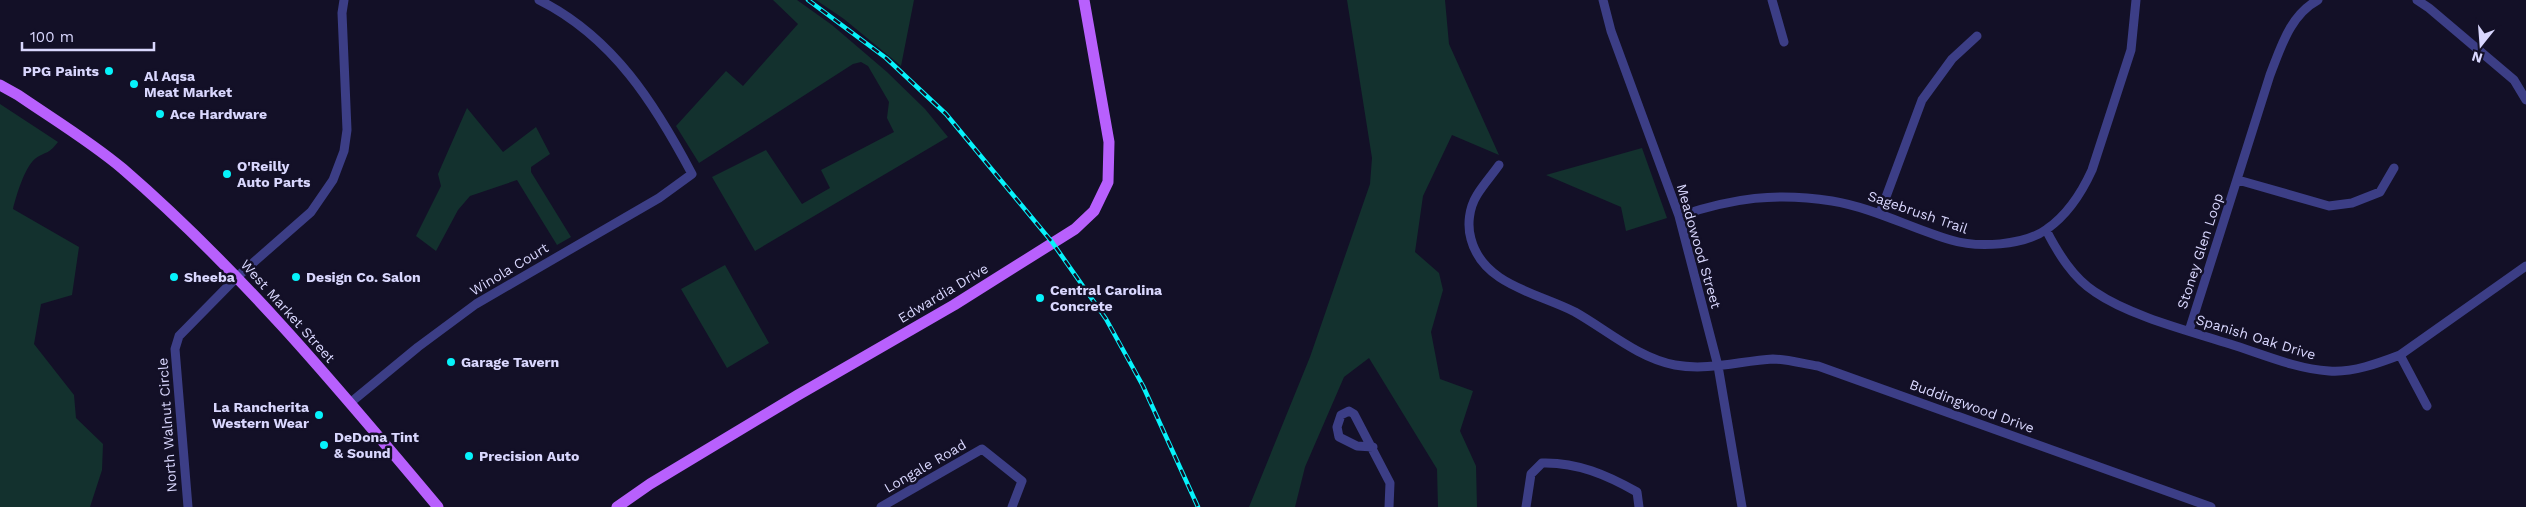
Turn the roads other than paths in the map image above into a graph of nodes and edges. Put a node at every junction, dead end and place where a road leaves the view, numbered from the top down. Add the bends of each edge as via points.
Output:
1 (344, 0) edge
2 (539, 0) edge
3 (1084, 0) edge
4 (1602, 0) edge
5 (1772, 0) edge
6 (2136, 0) edge
7 (2318, 0) edge
8 (2417, 0) edge
9 (1977, 36) dead end
10 (1784, 42) dead end
11 (0, 85) edge
12 (2526, 100) edge
13 (1499, 165) dead end
14 (2394, 168) dead end
15 (2238, 180) junction
16 (1880, 213) junction
17 (1679, 216) junction
18 (2046, 230) junction
19 (2526, 266) edge
20 (238, 276) junction
21 (2189, 330) junction
22 (2400, 355) junction
23 (1718, 366) junction
24 (350, 403) junction
25 (2427, 406) dead end
26 (1373, 447) junction
27 (188, 507) edge
28 (438, 507) edge
29 (617, 507) edge
30 (881, 507) edge
31 (1012, 507) edge
32 (1389, 507) edge
33 (1526, 507) edge
34 (1639, 507) edge
35 (1742, 507) edge
36 (2211, 507) edge

1 - 20 street, North Walnut Circle via 347,130 337,171 311,212
2 - 24 street, Winola Court via 589,32 628,71 652,103 692,174 659,198 476,304 418,346
3 - 29 main road, Edwardia Drive via 1110,164 1102,197 1089,216 1075,229 954,306 782,405
4 - 17 street, Meadowood Street
5 - 10 street
6 - 18 street, Sagebrush Trail via 2131,50 2092,170 2063,215
7 - 15 street, Stoney Glen Loop via 2305,7 2286,34 2270,74
8 - 12 street via 2514,80
9 - 16 street via 1952,59 1922,100
11 - 20 main road, West Market Street via 18,94 122,168
13 - 23 street, Buddingwood Drive via 1476,196 1469,221 1473,249 1483,264 1494,274 1574,312 1658,360 1688,367
14 - 15 street via 2380,192 2352,203 2329,206
15 - 21 street, Stoney Glen Loop
16 - 17 street, Sagebrush Trail via 1832,201 1772,196 1714,204
16 - 18 street, Sagebrush Trail via 1952,241 1976,245 2005,244
17 - 23 street, Meadowood Street
18 - 21 street, Spanish Oak Drive via 2073,273 2095,292 2121,306
19 - 22 street, Spanish Oak Drive
20 - 24 main road, West Market Street
20 - 27 street, North Walnut Circle via 179,336 175,349
21 - 22 street, Spanish Oak Drive via 2310,369 2332,372
22 - 25 street
23 - 35 street, Meadowood Street
23 - 36 street, Buddingwood Drive via 1776,359 1818,366
24 - 28 main road, West Market Street
26 - 26 street via 1354,414 1349,411 1341,415 1337,427 1339,438 1357,446
26 - 32 street via 1390,483
30 - 31 street, Longale Road via 982,449 1022,481
33 - 34 street via 1531,474 1542,463 1565,462 1637,492

